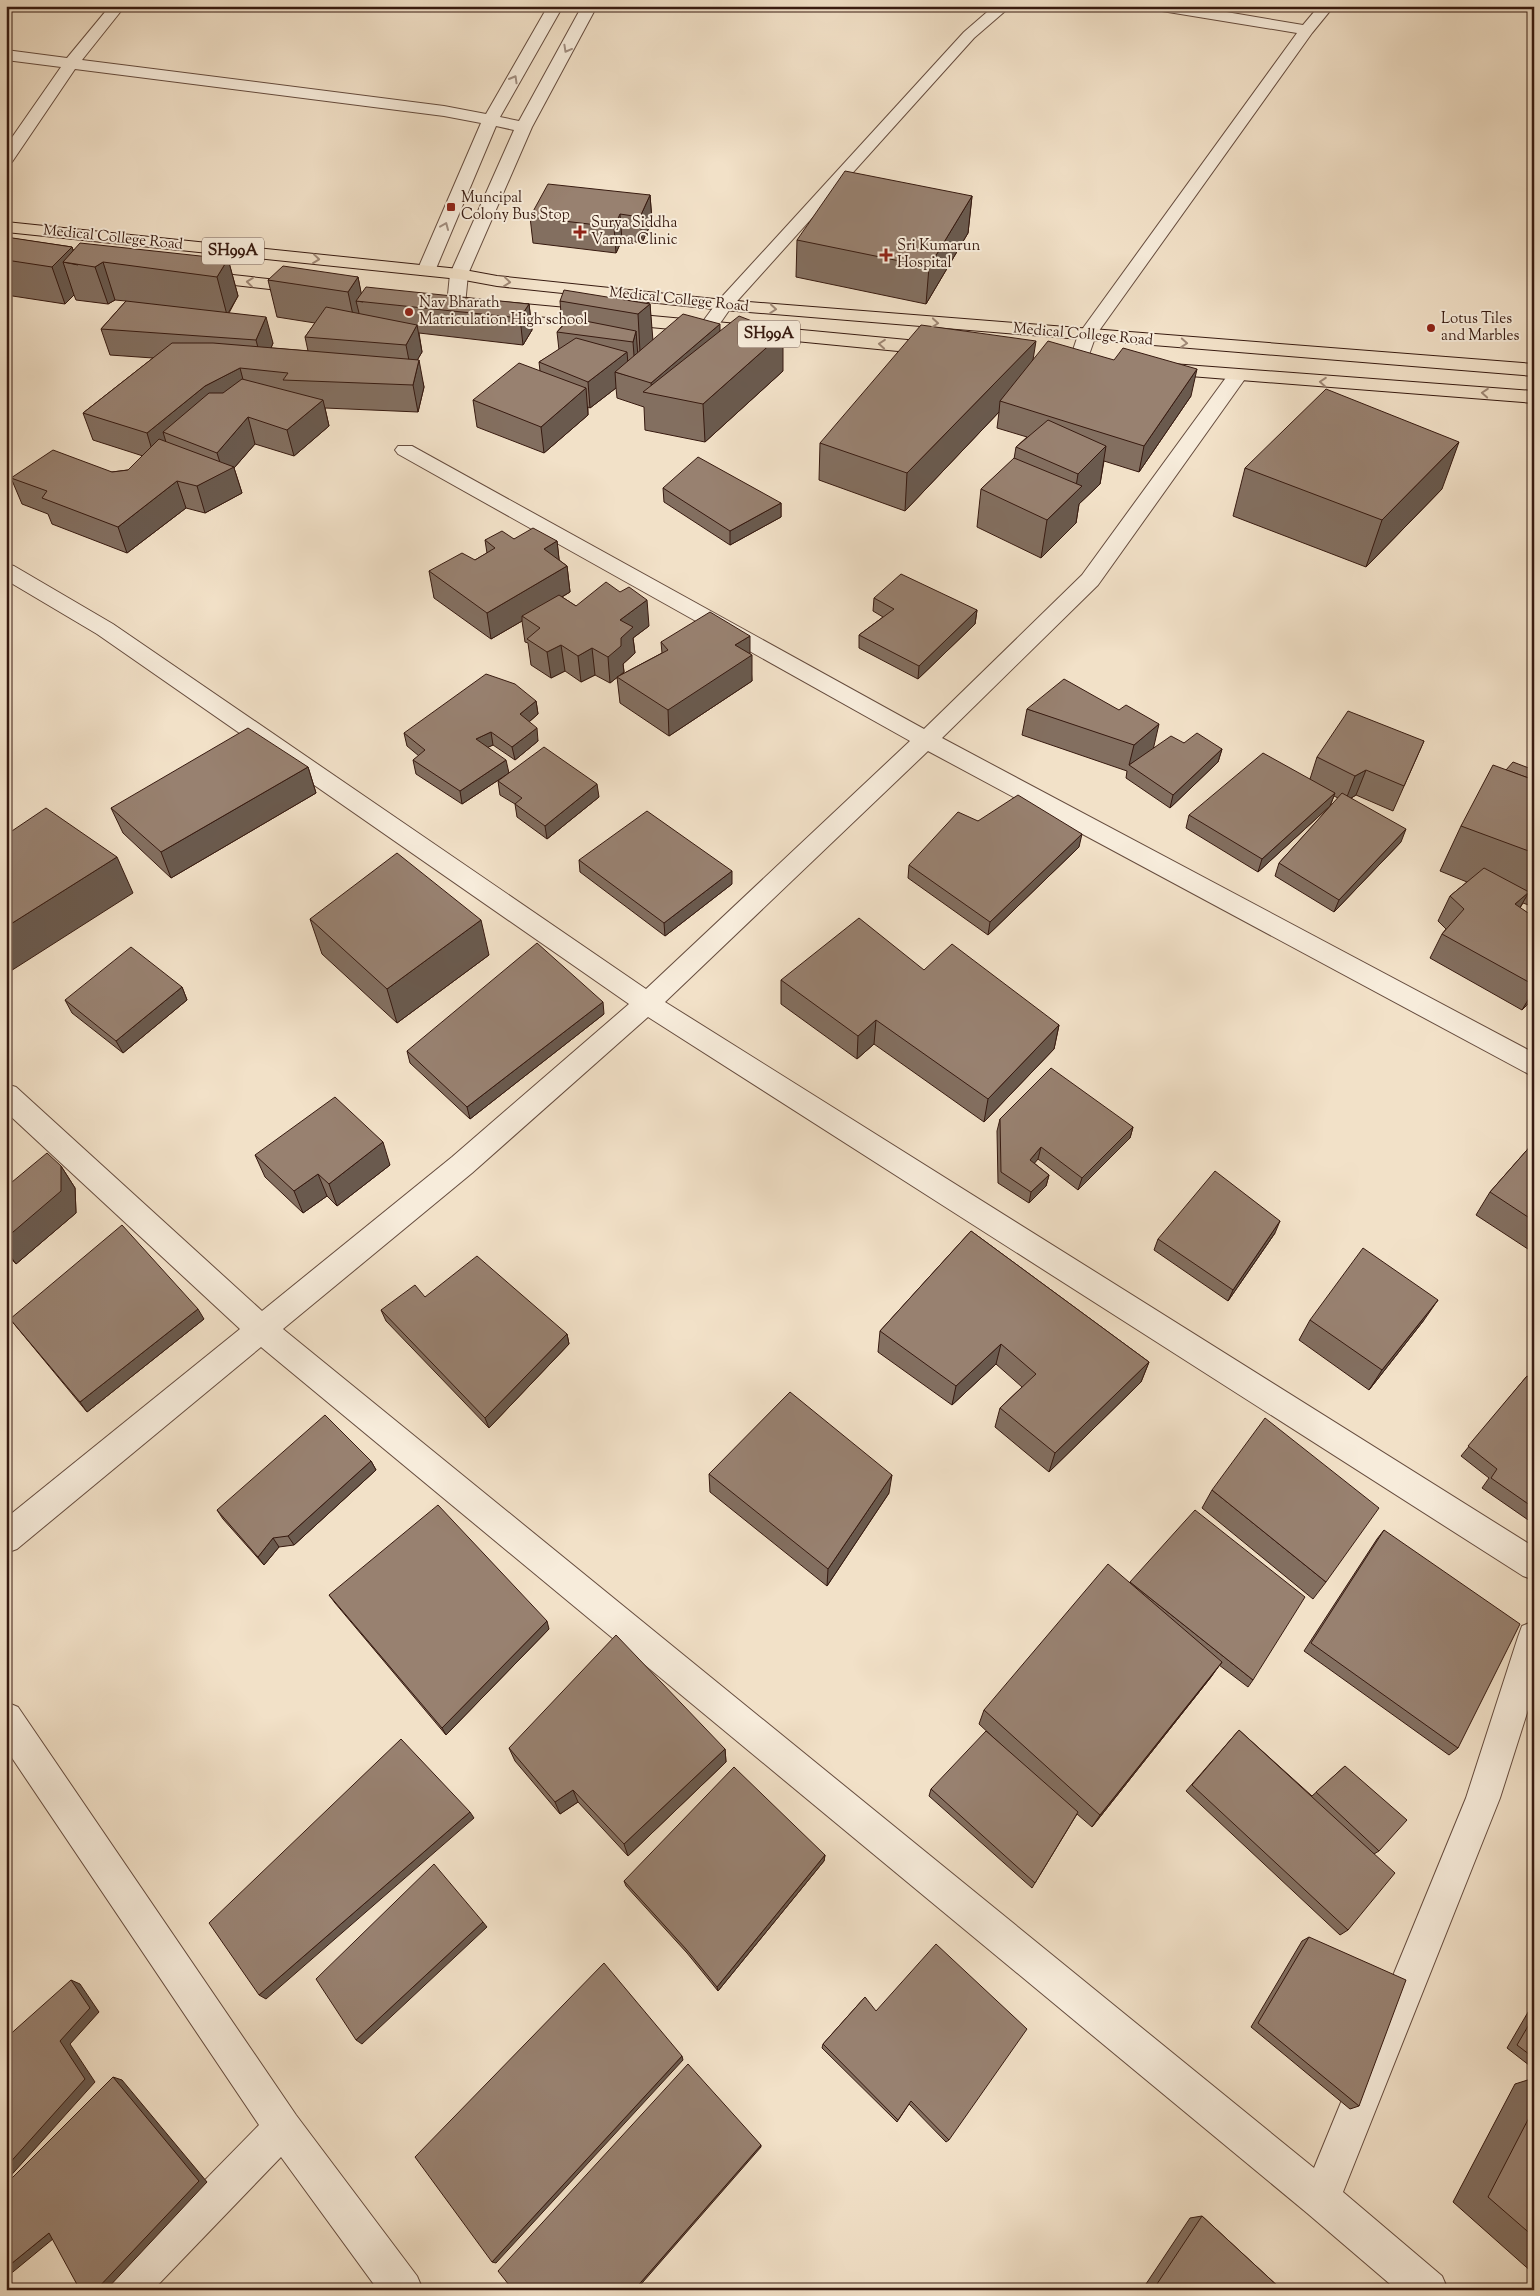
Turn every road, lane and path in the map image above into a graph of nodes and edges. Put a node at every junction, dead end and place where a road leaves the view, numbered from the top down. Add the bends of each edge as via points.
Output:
1 (118, 6) edge
2 (556, 6) edge
3 (590, 6) edge
4 (1004, 6) edge
5 (1162, 6) edge
6 (1326, 6) edge
7 (1307, 30) junction
8 (6, 55) edge
9 (72, 62) junction
10 (491, 119) junction
11 (524, 127) junction
12 (6, 158) edge
13 (6, 227) edge
14 (426, 271) junction
15 (182, 274) edge
16 (459, 274) junction
17 (319, 290) edge
18 (436, 303) edge
19 (456, 305) junction
20 (724, 305) junction
21 (707, 328) junction
22 (1087, 335) junction
23 (961, 351) edge
24 (1059, 360) edge
25 (1078, 362) junction
26 (1098, 364) edge
27 (1146, 368) edge
28 (1534, 370) edge
29 (1237, 376) junction
30 (1534, 396) edge
31 (405, 450) dead end
32 (6, 571) edge
33 (926, 740) junction
34 (647, 1003) junction
35 (1534, 1066) edge
36 (6, 1095) edge
37 (261, 1329) junction
38 (6, 1538) edge
39 (1534, 1565) edge
40 (1534, 1637) edge
41 (6, 1718) edge
42 (283, 2128) junction
43 (1321, 2199) junction
44 (125, 2290) edge
45 (403, 2290) edge
46 (1428, 2290) edge

1 - 9 street
10 -> 2 street
3 -> 11 street
4 - 20 street via 969,35
5 - 7 street
6 - 7 street
7 - 22 street
8 - 9 street
9 - 10 street
9 - 12 street
10 - 11 street
14 -> 10 street
11 - 16 street
13 -> 14 main road, Medical College Road / SH99A
14 - 16 main road, Medical College Road / SH99A
17 -> 15 main road, Medical College Road / SH99A
16 - 19 street
16 -> 20 main road, Medical College Road / SH99A via 497,281
18 - 19 main road, Medical College Road / SH99A
19 - 21 main road, Medical College Road / SH99A
20 - 21 street
20 -> 22 main road, Medical College Road / SH99A
23 -> 21 main road, Medical College Road / SH99A
22 - 25 street
22 -> 28 main road, Medical College Road / SH99A
24 - 25 main road, Medical College Road
25 - 26 main road, Medical College Road
27 - 29 main road, Medical College Road
30 -> 29 main road, Medical College Road
29 - 33 street via 1090,580
31 - 33 street
32 - 34 street via 104,629
33 - 34 street
33 - 35 street
34 - 37 street via 462,1165
34 - 39 street
36 - 37 street
37 - 38 street
37 - 43 street
40 - 43 street via 1483,1798
41 - 42 street
42 - 44 street
42 - 45 street
43 - 46 street

